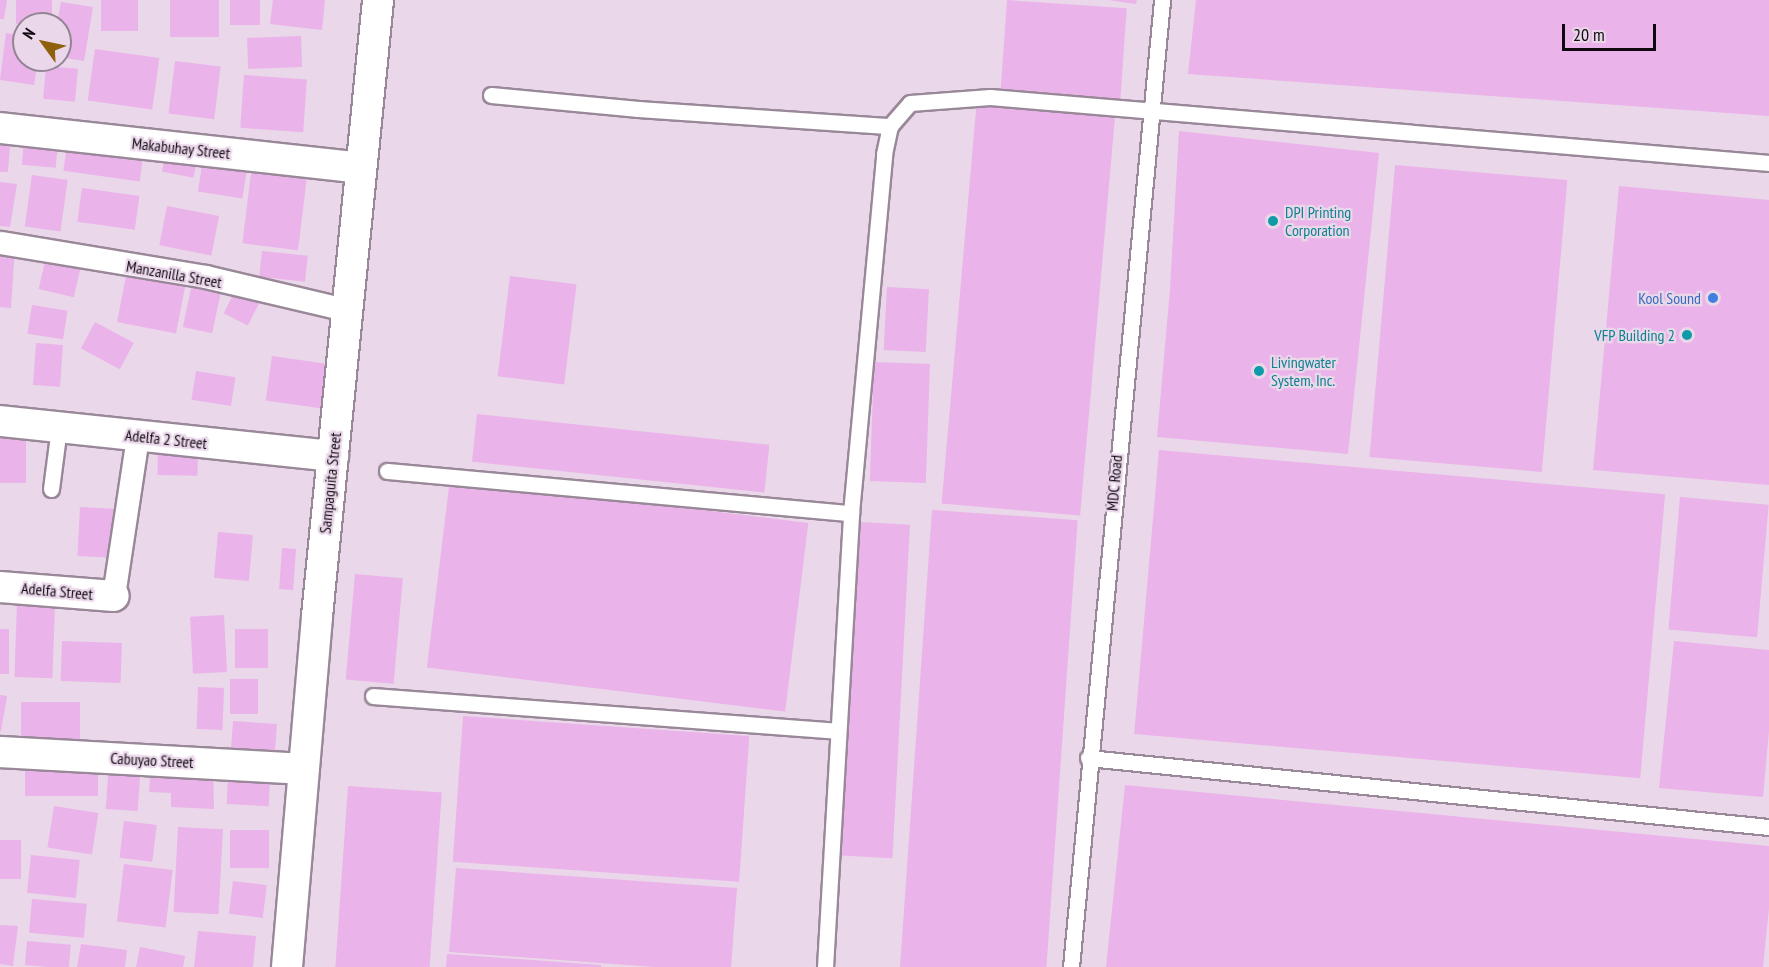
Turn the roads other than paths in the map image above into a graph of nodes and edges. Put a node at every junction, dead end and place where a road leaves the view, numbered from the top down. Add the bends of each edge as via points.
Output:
1 (378, 0) edge
2 (1162, 0) edge
3 (491, 94) dead end
4 (1149, 113) junction
5 (890, 126) junction
6 (0, 128) edge
7 (1769, 163) edge
8 (361, 168) junction
9 (2, 243) dead end
10 (346, 310) junction
11 (0, 421) edge
12 (59, 428) junction
13 (138, 437) junction
14 (333, 456) junction
15 (387, 471) dead end
16 (51, 489) dead end
17 (851, 513) junction
18 (0, 587) edge
19 (114, 596) joint
20 (373, 696) dead end
21 (836, 731) junction
22 (0, 752) edge
23 (1088, 758) junction
24 (304, 769) junction
25 (1769, 826) edge
26 (287, 967) edge
27 (825, 967) edge
28 (1071, 967) edge

1 - 8 street, Sampaguita Street
2 - 4 lane, MDC Road
3 - 5 lane via 638,109
4 - 5 lane via 990,97 910,104
4 - 7 lane
4 - 23 lane, MDC Road
5 - 17 lane via 884,154
6 - 8 street, Makabuhay Street
8 - 10 street, Sampaguita Street
9 - 10 street, Manzanilla Street via 206,277
10 - 14 street, Sampaguita Street
11 - 12 street, Adelfa 2 Street
12 - 13 street, Adelfa 2 Street
12 - 16 lane
13 - 14 street, Adelfa 2 Street
13 - 19 street
14 - 24 street, Sampaguita Street
15 - 17 lane
17 - 21 lane
18 - 19 street, Adelfa Street
20 - 21 lane
21 - 27 lane
22 - 24 street, Cabuyao Street
23 - 25 lane
23 - 28 lane, MDC Road
24 - 26 street, Sampaguita Street

